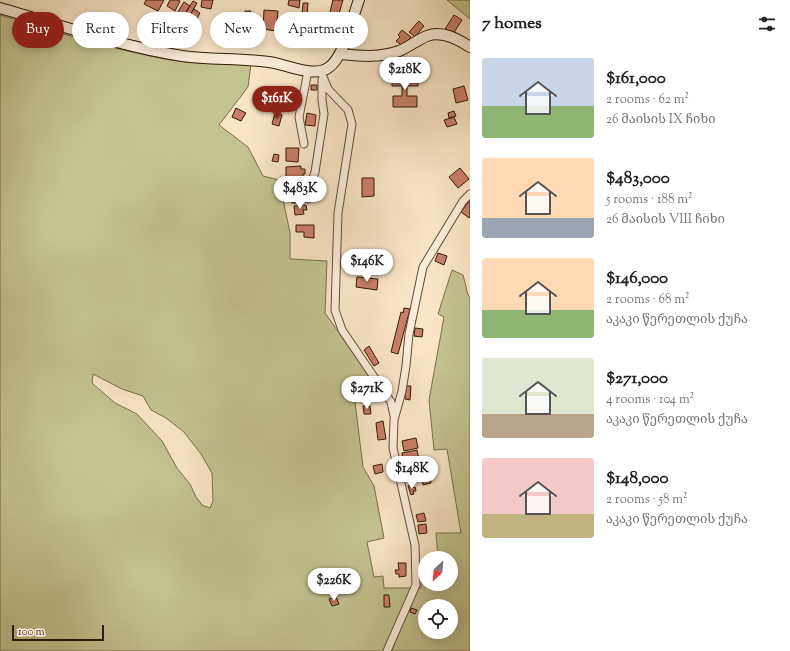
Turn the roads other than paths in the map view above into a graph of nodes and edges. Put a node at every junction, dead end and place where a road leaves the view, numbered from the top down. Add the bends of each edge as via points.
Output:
1 (359, 0) edge
2 (0, 8) edge
3 (470, 48) edge
4 (340, 54) junction
5 (308, 71) junction
6 (320, 72) junction
7 (304, 144) dead end
8 (470, 194) edge
9 (308, 199) dead end
10 (394, 420) junction
11 (387, 651) edge

1 - 4 main road
2 - 5 main road via 151,50 184,56 261,60
3 - 4 main road via 459,40 444,35 427,36 398,52 364,57
4 - 6 main road via 332,65
5 - 6 main road
5 - 7 street via 299,117
6 - 9 street via 324,114
6 - 10 street via 328,89 348,110 352,124 338,213 335,310 342,330 392,402
8 - 10 street via 463,201 423,267 409,334 402,391
10 - 11 street via 393,448 415,544 416,585

